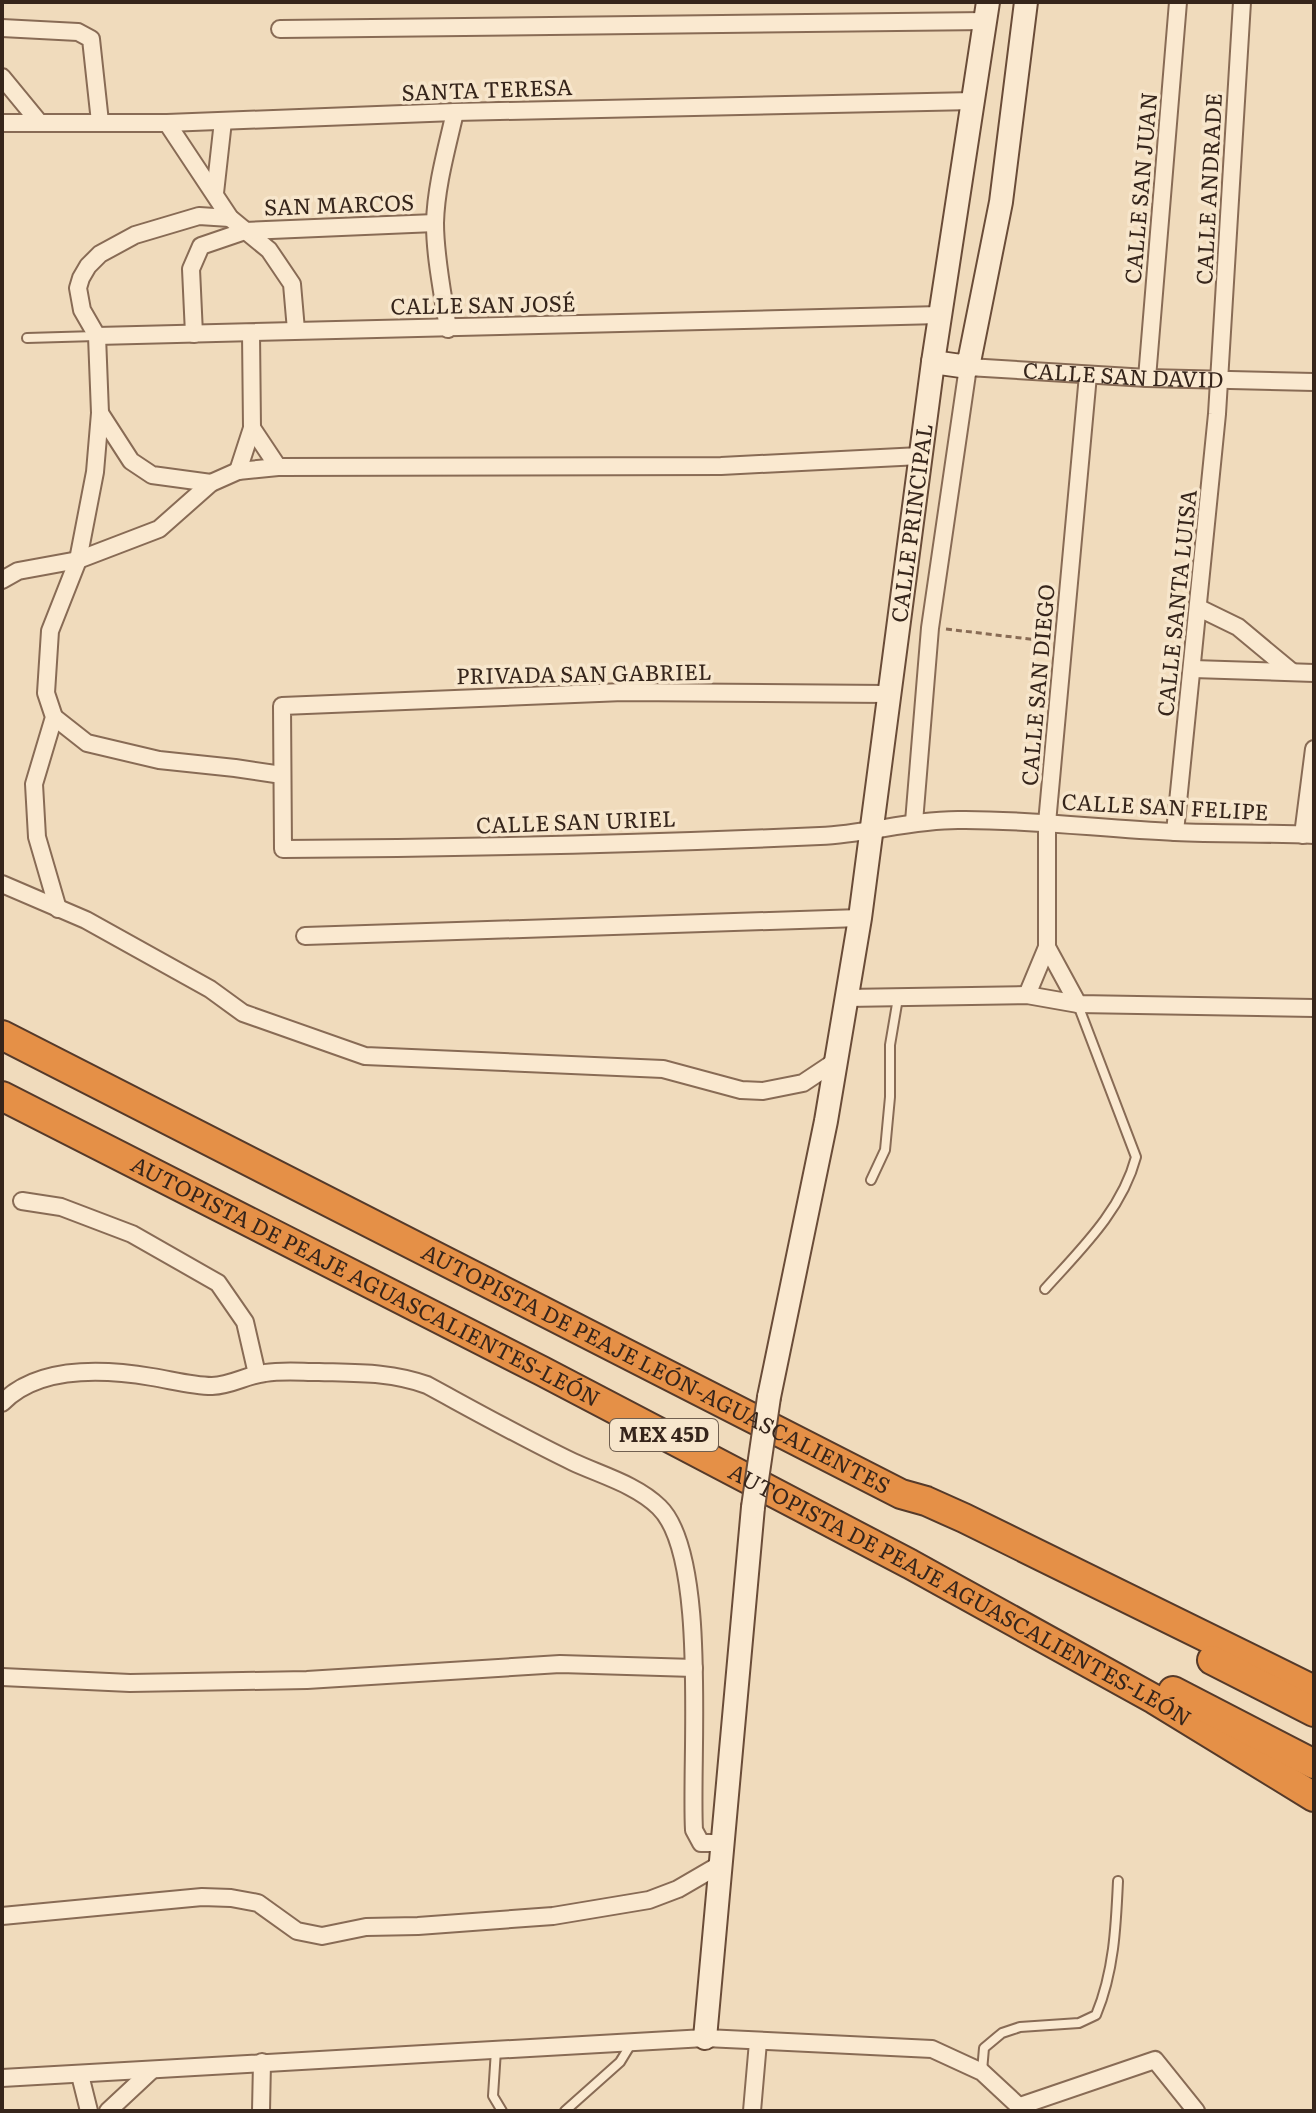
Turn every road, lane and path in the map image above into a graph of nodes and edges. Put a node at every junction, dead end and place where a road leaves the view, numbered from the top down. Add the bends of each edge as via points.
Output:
1 (1026, 2) edge
2 (1178, 2) edge
3 (1242, 2) edge
4 (988, 11) edge
5 (2, 28) edge
6 (280, 29) dead end
7 (2, 77) edge
8 (974, 101) junction
9 (455, 112) junction
10 (223, 121) junction
11 (39, 122) junction
12 (100, 122) junction
13 (2, 123) edge
14 (167, 123) junction
15 (215, 193) junction
16 (230, 218) junction
17 (435, 223) junction
18 (245, 231) junction
19 (940, 315) junction
20 (448, 329) junction
21 (296, 330) junction
22 (251, 333) junction
23 (194, 334) junction
24 (97, 336) junction
25 (27, 338) dead end
26 (933, 362) junction
27 (968, 367) junction
28 (1088, 375) junction
29 (1147, 378) junction
30 (1220, 379) junction
31 (1314, 382) edge
32 (100, 413) junction
33 (252, 428) junction
34 (920, 456) junction
35 (278, 467) junction
36 (238, 471) junction
37 (211, 483) junction
38 (78, 560) junction
39 (2, 580) edge
40 (1199, 608) junction
41 (930, 628) junction
42 (1065, 643) junction
43 (1193, 669) junction
44 (1292, 672) junction
45 (1314, 673) edge
46 (888, 694) junction
47 (54, 717) junction
48 (1314, 749) edge
49 (282, 775) junction
50 (914, 822) junction
51 (1047, 823) junction
52 (870, 831) junction
53 (1175, 832) junction
54 (1309, 835) edge
55 (2, 884) edge
56 (58, 909) junction
57 (860, 918) junction
58 (305, 936) dead end
59 (1047, 947) junction
60 (1027, 995) junction
61 (898, 997) junction
62 (846, 998) junction
63 (1078, 1004) junction
64 (1314, 1008) edge
65 (2, 1035) edge
66 (837, 1053) junction
67 (2, 1096) edge
68 (871, 1180) dead end
69 (22, 1201) dead end
70 (1045, 1289) dead end
71 (257, 1374) junction
72 (2, 1403) edge
73 (901, 1494) junction
74 (910, 1564) junction
75 (694, 1668) junction
76 (2, 1677) edge
77 (1314, 1690) edge
78 (1314, 1712) edge
79 (1314, 1764) edge
80 (1314, 1797) edge
81 (722, 1853) junction
82 (1118, 1881) dead end
83 (2, 1916) edge
84 (705, 2038) junction
85 (634, 2040) junction
86 (758, 2042) junction
87 (496, 2048) junction
88 (262, 2062) junction
89 (152, 2070) junction
90 (982, 2072) junction
91 (80, 2075) junction
92 (2, 2078) edge
93 (1021, 2109) edge
94 (89, 2111) edge
95 (108, 2111) edge
96 (261, 2111) edge
97 (502, 2111) edge
98 (565, 2111) edge
99 (752, 2111) edge
100 (1196, 2111) edge

1 - 27 street via 1001,202
2 - 29 street, CALLE SAN JUAN
3 - 30 street, CALLE ANDRADE
4 - 6 street
4 - 8 street, CALLE PRINCIPAL
5 - 12 street via 78,32 91,39
7 - 11 street
8 - 9 street, SANTA TERESA
8 - 19 street, CALLE PRINCIPAL
9 - 10 street, SANTA TERESA
9 - 17 street
10 - 14 street, SANTA TERESA
10 - 15 street
11 - 12 street, SANTA TERESA
11 - 13 street, SANTA TERESA
12 - 14 street, SANTA TERESA
14 - 15 street
15 - 16 street
16 - 18 street
16 - 24 street via 178,221 100,254 78,288 82,310
17 - 18 street, SAN MARCOS
17 - 20 street
18 - 21 street via 269,250 292,284
18 - 23 street, SAN MARCOS via 201,246 191,269
19 - 20 street, CALLE SAN JOSÉ
19 - 26 street, CALLE PRINCIPAL
20 - 21 street, CALLE SAN JOSÉ
21 - 22 street, CALLE SAN JOSÉ
22 - 23 street, CALLE SAN JOSÉ
22 - 33 street
23 - 24 street, CALLE SAN JOSÉ
24 - 25 lane, CALLE SAN JOSÉ
24 - 32 street
26 - 27 street, CALLE SAN DAVID
26 - 34 street, CALLE PRINCIPAL
27 - 28 street, CALLE SAN DAVID
27 - 41 street
28 - 29 street, CALLE SAN DAVID
28 - 42 street, CALLE SAN DIEGO
29 - 30 street, CALLE SAN DAVID
30 - 31 street, CALLE SAN DAVID
30 - 40 street, CALLE SANTA LUISA
32 - 37 street via 131,461 152,475
32 - 38 street
33 - 35 street
33 - 36 street
34 - 35 street via 721,466
34 - 46 street, CALLE PRINCIPAL
35 - 36 street
36 - 37 street
37 - 38 street via 159,529
38 - 39 street via 18,571
38 - 47 street via 50,631 46,693
40 - 43 street, CALLE SANTA LUISA
40 - 44 street via 1238,627
41 - 42 path
41 - 50 street
42 - 51 street, CALLE SAN DIEGO
43 - 44 street
43 - 53 street, CALLE SANTA LUISA
44 - 45 street
46 - 49 street, PRIVADA SAN GABRIEL via 623,692 282,706
46 - 52 street, CALLE PRINCIPAL
47 - 49 street via 87,743 159,760
47 - 56 street via 34,784 37,837
48 - 54 street
49 - 52 street, CALLE SAN URIEL via 283,849 593,844
50 - 51 street, CALLE SAN FELIPE
50 - 52 street, CALLE SAN FELIPE
51 - 53 street, CALLE SAN FELIPE
51 - 59 street, CALLE SAN DIEGO
52 - 57 street, CALLE PRINCIPAL
53 - 54 street, CALLE SAN FELIPE
55 - 56 street
56 - 66 street via 210,989 243,1013 365,1056 663,1069 763,1091 803,1083
57 - 58 street
57 - 62 street, CALLE PRINCIPAL
59 - 60 street, CALLE SAN DIEGO
59 - 63 street
60 - 61 street
60 - 63 street
61 - 62 street
61 - 68 lane via 885,1150
62 - 66 street, CALLE PRINCIPAL
63 - 64 street
63 - 70 lane via 1136,1157 1102,1225
65 - 73 highway, AUTOPISTA DE PEAJE LEÓN-AGUASCALIENTES / MEX 45D
66 - 81 street, CALLE PRINCIPAL, bridge via 769,1397 753,1507
67 - 74 highway, AUTOPISTA DE PEAJE AGUASCALIENTES-LEÓN / MEX 45D
69 - 71 street via 61,1207 132,1234 218,1283 245,1322
71 - 72 street via 210,1386 101,1372 65,1374 32,1382
71 - 75 street via 403,1376 635,1490 660,1507 682,1552
73 - 77 highway, AUTOPISTA DE PEAJE LEÓN-AGUASCALIENTES / MEX 45D via 964,1518
73 - 78 highway via 956,1528
74 - 79 highway via 997,1602
74 - 80 highway, AUTOPISTA DE PEAJE AGUASCALIENTES-LEÓN / MEX 45D via 1154,1699
75 - 76 street via 560,1664 307,1680 130,1683
75 - 81 street via 694,1830 701,1843
81 - 83 street via 678,1889 649,1900 531,1919 366,1927 322,1936 297,1931 258,1903 202,1897
81 - 84 street, CALLE PRINCIPAL
82 - 90 lane via 1115,1937 1105,1995 1096,2015 1079,2023 1002,2033 984,2048
84 - 85 street
84 - 86 street
85 - 87 street
85 - 98 lane via 620,2062
86 - 90 street via 932,2049
86 - 99 street
87 - 88 street
87 - 97 lane via 493,2096
88 - 89 street
88 - 96 street
89 - 91 street
89 - 95 street
90 - 93 street
91 - 92 street
91 - 94 street
93 - 100 street via 1155,2060

